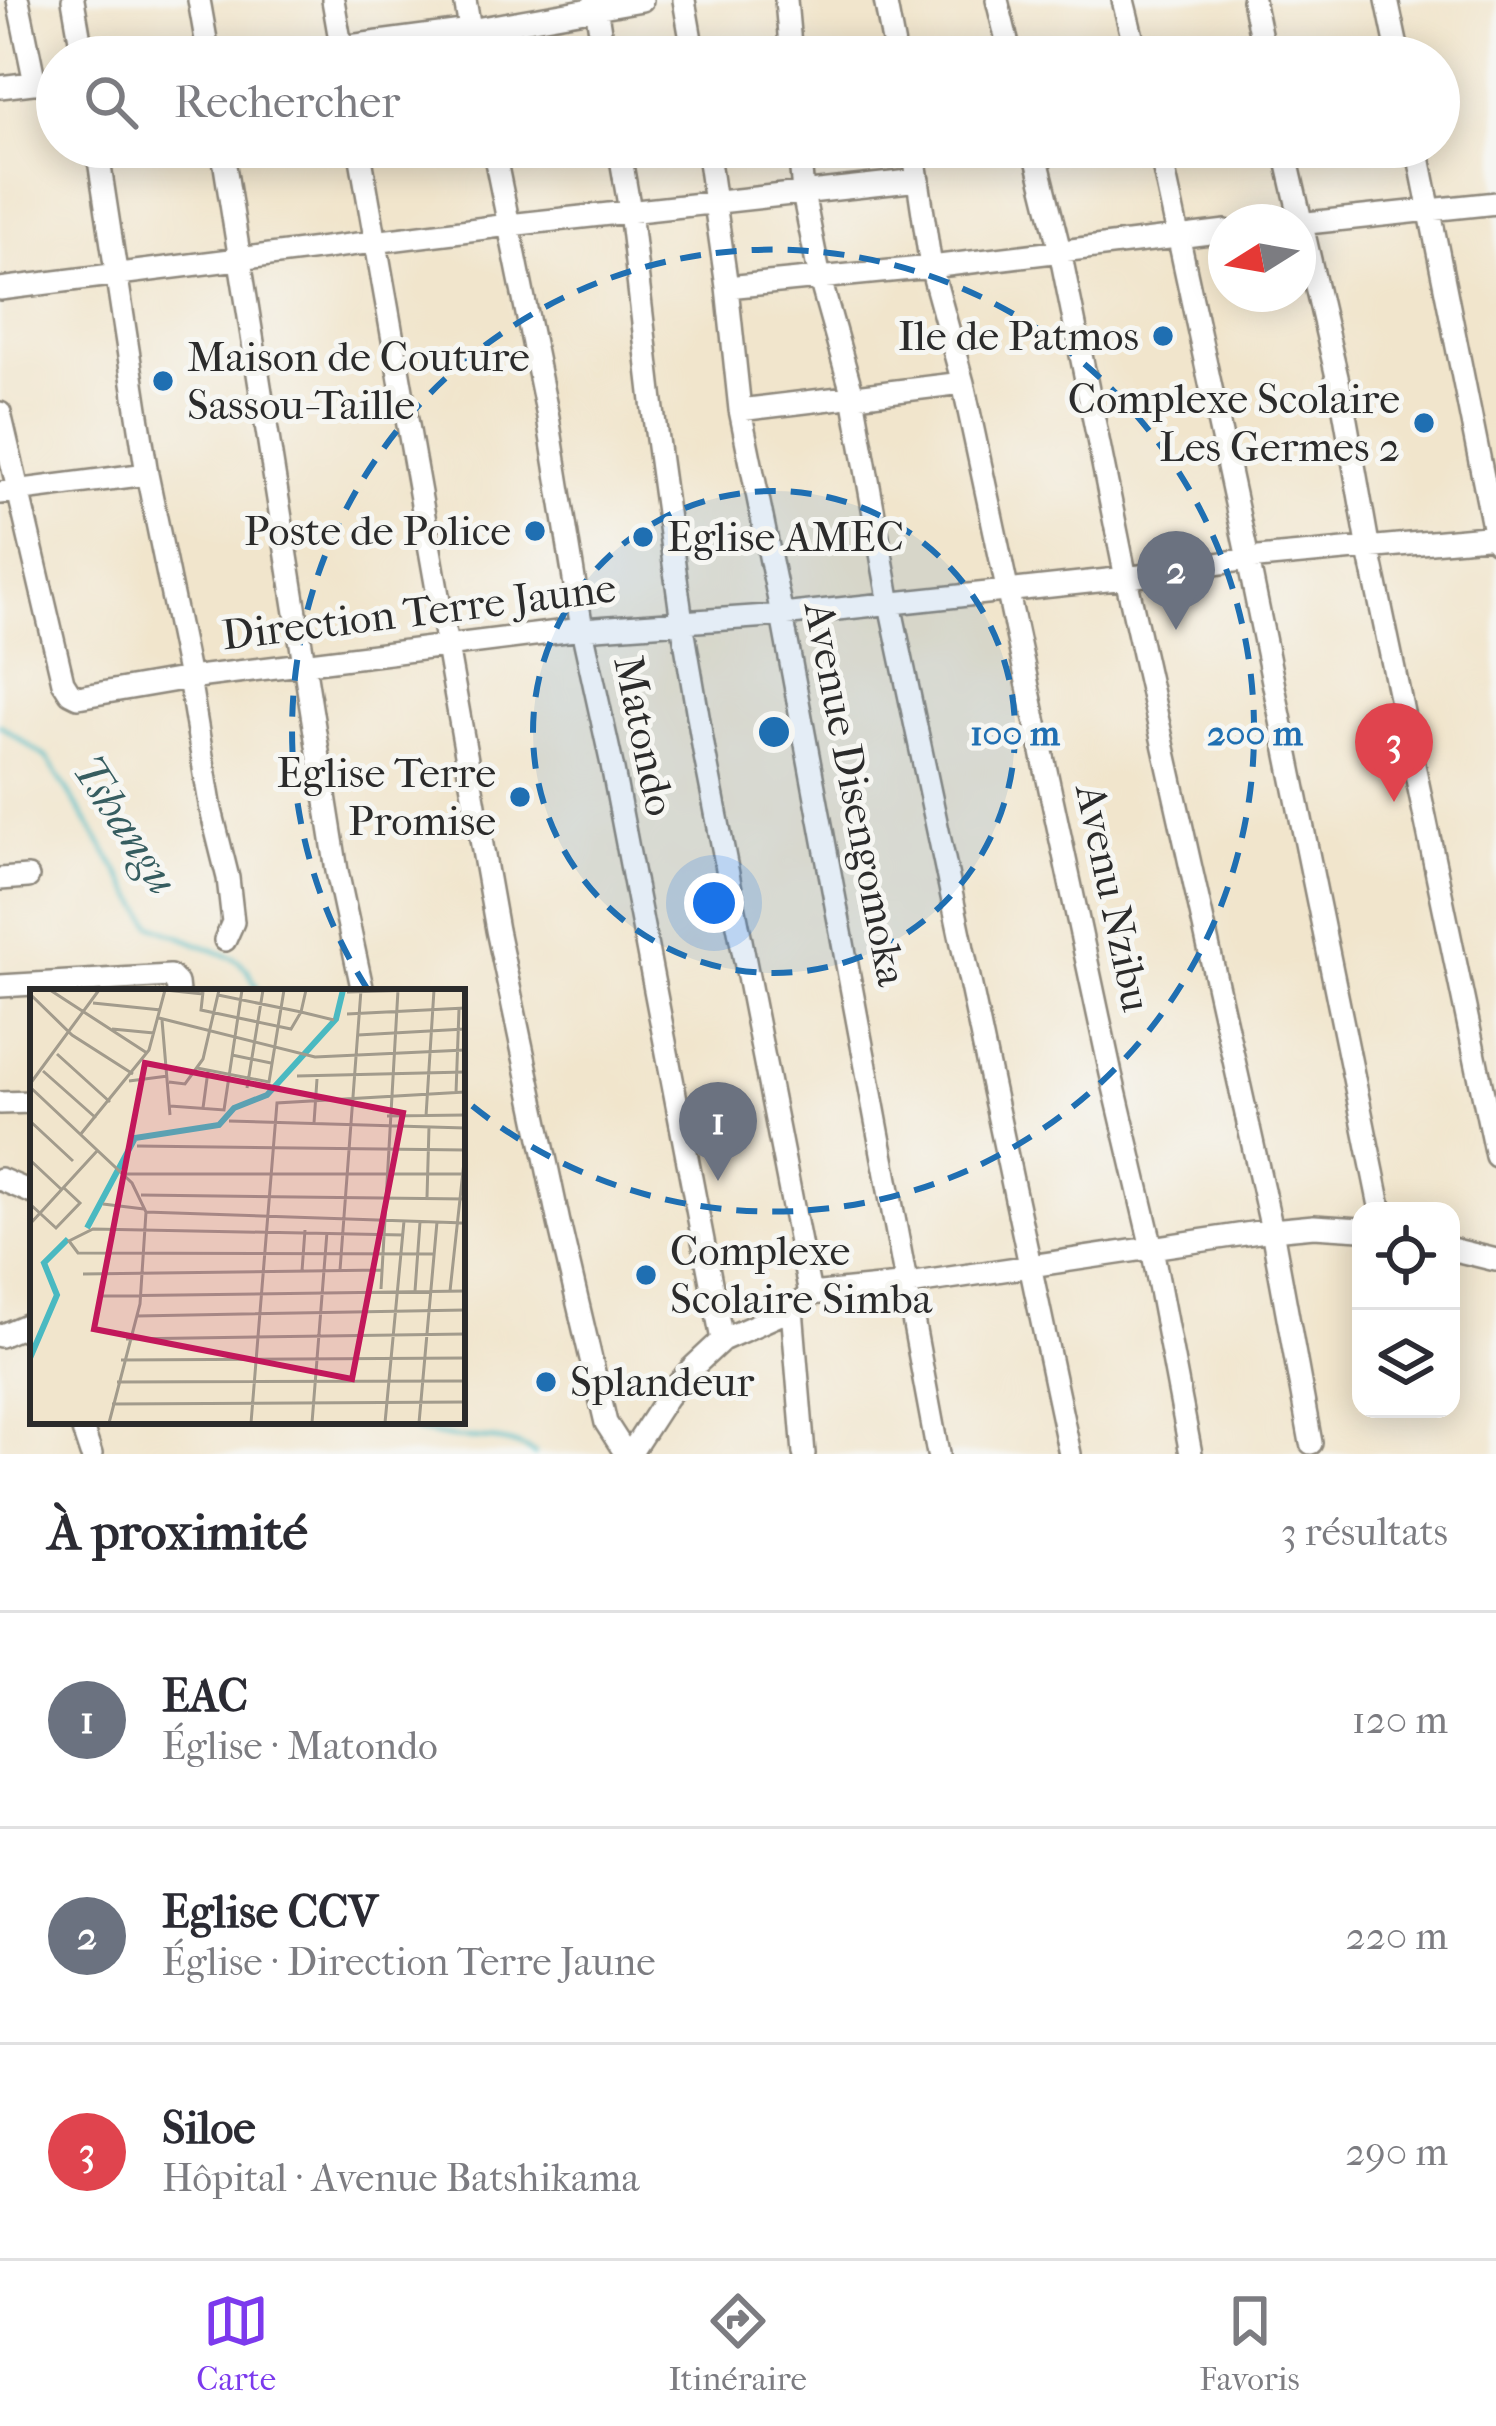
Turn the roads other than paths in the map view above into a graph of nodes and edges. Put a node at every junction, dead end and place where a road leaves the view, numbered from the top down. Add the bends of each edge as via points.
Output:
1 (18, 0) edge
2 (74, 0) edge
3 (199, 0) edge
4 (333, 0) edge
5 (465, 0) edge
6 (642, 0) edge
7 (684, 0) edge
8 (786, 0) edge
9 (885, 0) edge
10 (997, 0) edge
11 (1124, 0) edge
12 (1253, 0) edge
13 (1387, 0) edge
14 (595, 4) edge
15 (470, 30) junction
16 (79, 36) edge
17 (205, 36) edge
18 (340, 36) edge
19 (437, 36) edge
20 (471, 36) edge
21 (600, 36) edge
22 (690, 36) edge
23 (789, 36) edge
24 (892, 36) edge
25 (1006, 36) edge
26 (1132, 36) edge
27 (1261, 36) edge
28 (1395, 36) edge
29 (36, 53) edge
30 (36, 83) edge
31 (0, 87) edge
32 (101, 168) edge
33 (225, 168) edge
34 (363, 168) edge
35 (497, 168) edge
36 (623, 168) edge
37 (710, 168) edge
38 (801, 168) edge
39 (917, 168) edge
40 (1039, 168) edge
41 (1164, 168) edge
42 (1288, 168) edge
43 (1422, 168) edge
44 (919, 180) junction
45 (803, 193) junction
46 (715, 200) junction
47 (1496, 203) edge
48 (1295, 204) edge
49 (1430, 210) junction
50 (630, 211) junction
51 (1316, 222) edge
52 (509, 225) junction
53 (1208, 233) edge
54 (1180, 236) junction
55 (376, 241) junction
56 (1060, 251) junction
57 (238, 258) junction
58 (931, 267) junction
59 (118, 273) junction
60 (820, 279) junction
61 (727, 287) junction
62 (0, 289) edge
63 (1316, 294) edge
64 (963, 383) junction
65 (853, 396) junction
66 (740, 410) junction
67 (0, 413) edge
68 (147, 474) junction
69 (9, 492) edge
70 (1496, 538) edge
71 (1369, 550) junction
72 (1247, 559) junction
73 (1126, 578) junction
74 (1007, 590) junction
75 (890, 604) junction
76 (782, 615) junction
77 (682, 622) junction
78 (582, 628) junction
79 (448, 647) junction
80 (305, 664) junction
81 (189, 678) junction
82 (28, 877) dead end
83 (0, 879) edge
84 (225, 940) dead end
85 (170, 984) edge
86 (0, 986) edge
87 (362, 989) edge
88 (30, 1102) edge
89 (0, 1103) edge
90 (1496, 1156) edge
91 (0, 1179) edge
92 (30, 1192) edge
93 (1379, 1202) edge
94 (1352, 1228) edge
95 (1272, 1230) junction
96 (1152, 1248) junction
97 (1460, 1251) edge
98 (1496, 1260) edge
99 (1030, 1266) junction
100 (909, 1284) junction
101 (801, 1301) junction
102 (30, 1323) edge
103 (0, 1336) edge
104 (722, 1340) junction
105 (81, 1424) edge
106 (1312, 1443) dead end
107 (91, 1454) edge
108 (628, 1454) edge
109 (804, 1454) edge
110 (938, 1454) edge
111 (1070, 1454) edge
112 (1191, 1454) edge

1 - 29 street
2 - 16 street
3 - 17 street
4 - 18 street
5 - 15 street
6 - 14 street
7 - 22 street
8 - 23 street
9 - 24 street
10 - 25 street
11 - 26 street
12 - 27 street
13 - 28 street
14 - 15 street
14 - 21 street
15 - 19 street
15 - 20 street
30 - 31 street
32 - 59 street
33 - 57 street
34 - 55 street
35 - 52 street, Matondo
36 - 50 street
37 - 46 street, Avenue Disengomoka
38 - 45 street
39 - 44 street, Avenu Nzibu
40 - 56 street
41 - 54 street
42 - 48 street
43 - 49 street
44 - 45 street
44 - 58 street, Avenu Nzibu
45 - 46 street
45 - 60 street
46 - 50 street
46 - 61 street, Avenue Disengomoka
47 - 49 street
49 - 51 street
49 - 70 street
50 - 52 street
50 - 77 street
52 - 55 street
52 - 78 street, Matondo
53 - 54 street
54 - 56 street
54 - 72 street
55 - 57 street
55 - 79 street
56 - 58 street
56 - 73 street
57 - 59 street
57 - 80 street
58 - 60 street
58 - 64 street, Avenu Nzibu
59 - 62 street
59 - 68 street
60 - 61 street
60 - 65 street
61 - 66 street, Avenue Disengomoka
63 - 71 street
64 - 65 street
64 - 74 street, Avenu Nzibu
65 - 66 street
65 - 75 street
66 - 76 street, Avenue Disengomoka
67 - 69 street
68 - 69 street
68 - 81 street
69 - 81 street, Direction Terre Jaune via 70,693
70 - 71 street, Direction Terre Jaune
71 - 72 street, Direction Terre Jaune
71 - 90 street
72 - 73 street, Direction Terre Jaune
72 - 93 street
73 - 74 street, Direction Terre Jaune
73 - 95 street
74 - 75 street, Direction Terre Jaune
74 - 96 street, Avenu Nzibu
75 - 76 street, Direction Terre Jaune
75 - 99 street
76 - 77 street, Direction Terre Jaune
76 - 100 street, Avenue Disengomoka
77 - 78 street, Direction Terre Jaune
77 - 101 street
78 - 79 street, Direction Terre Jaune
78 - 104 street, Matondo
79 - 80 street, Direction Terre Jaune
79 - 108 street via 559,1223 606,1423
80 - 81 street, Direction Terre Jaune
80 - 87 street
81 - 84 street via 228,878 233,922
82 - 83 street
85 - 86 street
88 - 89 street
91 - 92 street
94 - 95 street
95 - 96 street
95 - 106 street
96 - 99 street
96 - 112 street, Avenu Nzibu
97 - 98 street
99 - 100 street
99 - 111 street
100 - 101 street
100 - 110 street, Avenue Disengomoka
101 - 104 street
101 - 109 street
102 - 103 street
104 - 108 street via 667,1397
105 - 107 street

